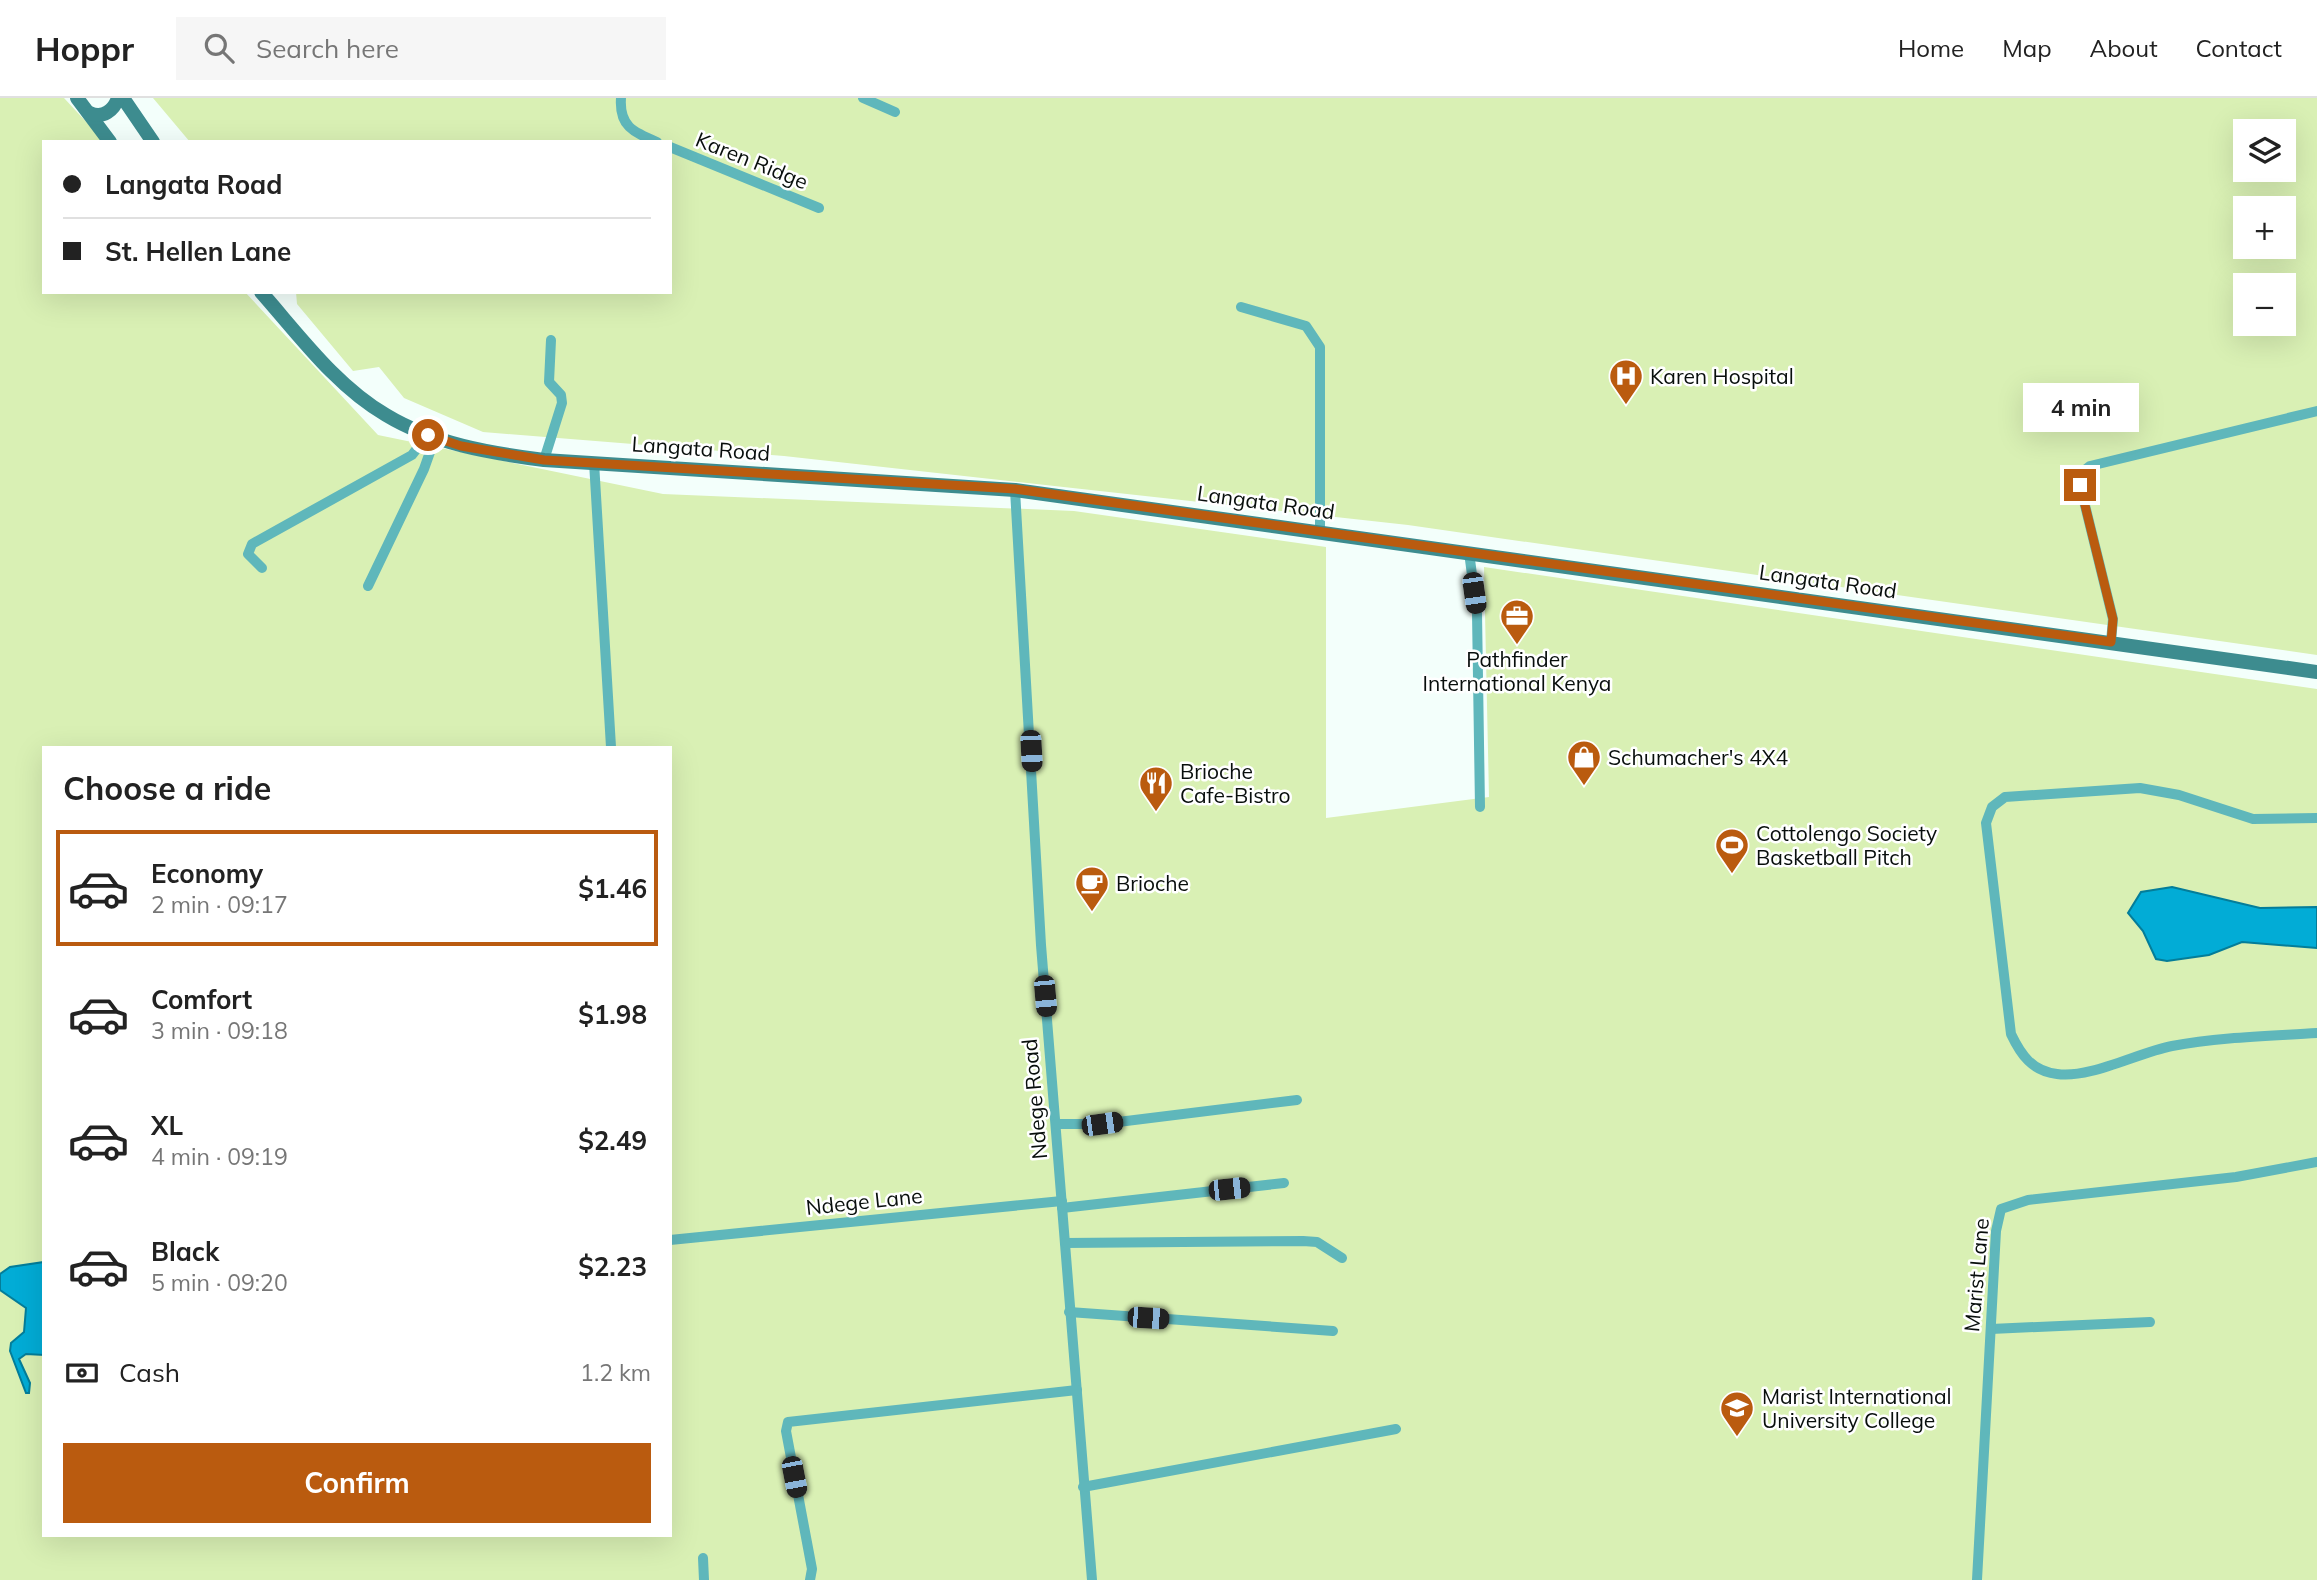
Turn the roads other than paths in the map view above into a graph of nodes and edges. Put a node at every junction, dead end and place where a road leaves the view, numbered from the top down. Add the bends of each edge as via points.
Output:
1 (77, 98) edge
2 (121, 98) edge
3 (621, 98) edge
4 (863, 98) edge
5 (895, 112) dead end
6 (90, 114) junction
7 (109, 140) edge
8 (152, 140) edge
9 (653, 140) edge
10 (672, 148) edge
11 (819, 208) dead end
12 (263, 294) edge
13 (1241, 307) dead end
14 (551, 340) dead end
15 (2317, 411) edge
16 (432, 436) junction
17 (544, 460) junction
18 (594, 462) junction
19 (1015, 489) junction
20 (1320, 532) junction
21 (1469, 552) junction
22 (262, 568) dead end
23 (368, 586) dead end
24 (2111, 642) junction
25 (2317, 672) edge
26 (611, 746) edge
27 (1480, 807) dead end
28 (2317, 818) edge
29 (2317, 1033) edge
30 (1297, 1100) dead end
31 (1056, 1124) junction
32 (2317, 1162) edge
33 (1284, 1183) dead end
34 (1062, 1205) junction
35 (672, 1240) edge
36 (1065, 1243) junction
37 (1342, 1258) dead end
38 (1069, 1312) junction
39 (2150, 1322) dead end
40 (1990, 1329) junction
41 (1333, 1331) dead end
42 (1077, 1390) junction
43 (1396, 1429) dead end
44 (1083, 1487) junction
45 (703, 1559) dead end
46 (704, 1580) edge
47 (810, 1580) edge
48 (1092, 1580) edge
49 (1977, 1580) edge

1 - 6 main road
2 - 6 main road via 104,114
2 - 8 main road
3 - 9 street via 621,118 627,128
4 - 5 street
6 - 7 main road
10 - 11 street, Karen Ridge
12 - 16 main road, Langata Road via 352,390 385,415
13 - 20 street via 1306,326 1320,347
14 - 17 street via 549,382 562,403
15 - 24 street via 2090,466 2081,473 2080,485 2113,619
16 - 17 main road, Langata Road via 461,446
16 - 22 street via 412,455 252,544 248,554
16 - 23 street via 428,462
17 - 18 main road, Langata Road
18 - 19 main road, Langata Road
18 - 26 street
19 - 20 main road, Langata Road
19 - 31 street, Ndege Road
20 - 21 main road, Langata Road
21 - 24 main road, Langata Road
21 - 27 street via 1477,613
24 - 25 main road, Langata Road
28 - 29 street via 2253,819 2179,795 2113,788 2005,797 1992,807 1986,822 2011,1034 2037,1069 2076,1075 2183,1044
30 - 31 street via 1102,1124
31 - 34 street, Ndege Road
32 - 40 street, Marist Lane via 2236,1177 2028,1200 2001,1209
33 - 34 street, Ndege Lane
34 - 35 street, Ndege Lane
34 - 36 street, Ndege Road
36 - 37 street via 1303,1241 1317,1242
36 - 38 street, Ndege Road
38 - 41 street
38 - 42 street, Ndege Road
39 - 40 street
40 - 49 street, Marist Lane
42 - 44 street, Ndege Road
42 - 47 street via 788,1422
43 - 44 street
44 - 48 street, Ndege Road
45 - 46 street

